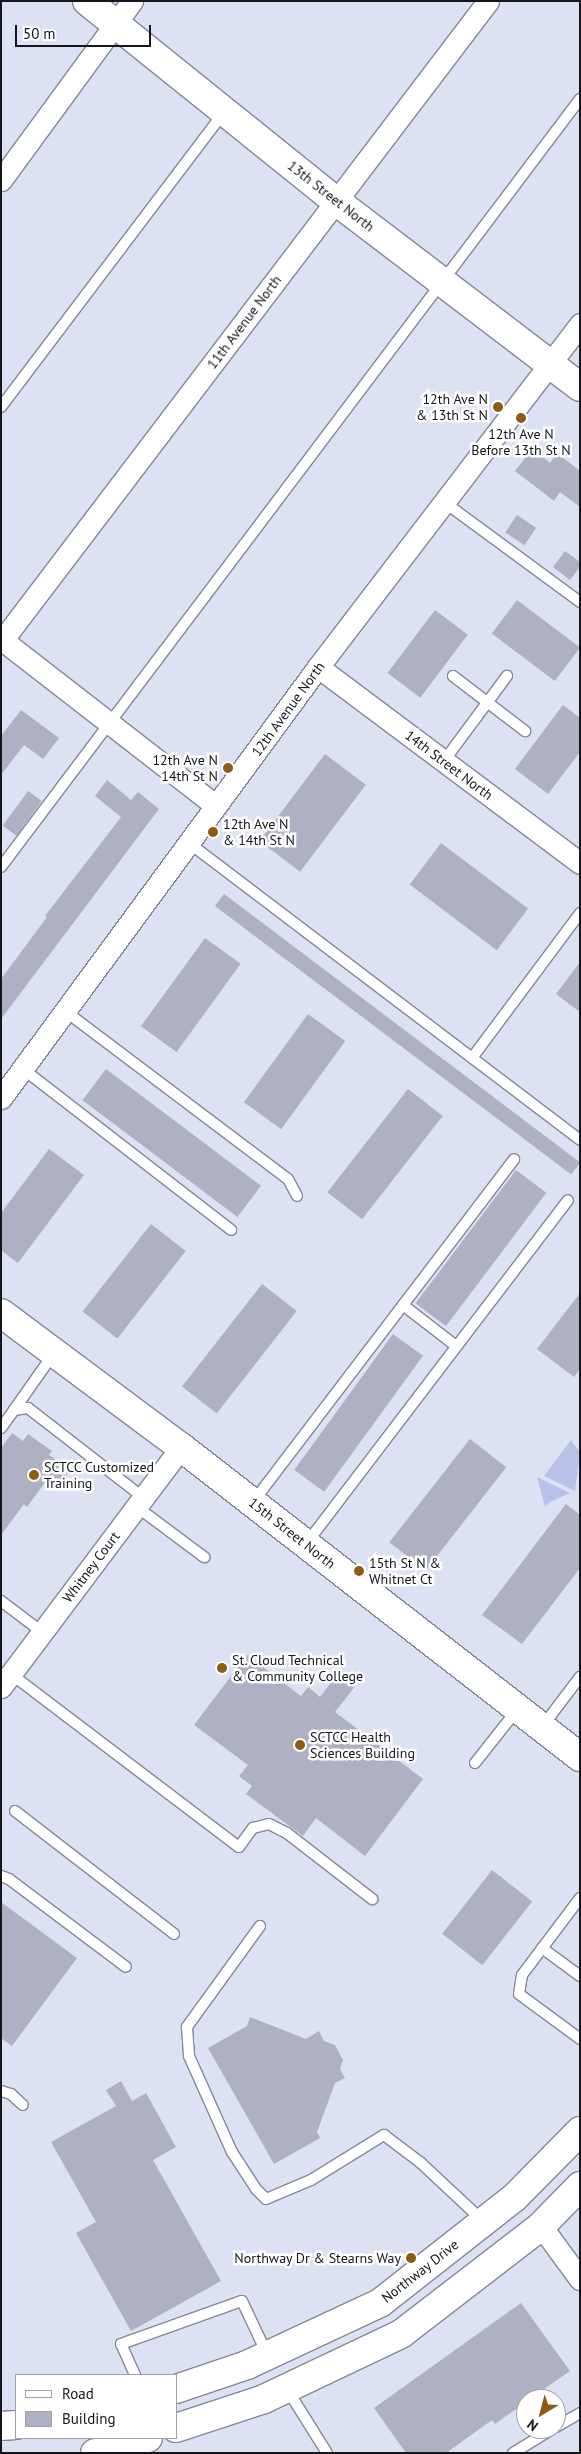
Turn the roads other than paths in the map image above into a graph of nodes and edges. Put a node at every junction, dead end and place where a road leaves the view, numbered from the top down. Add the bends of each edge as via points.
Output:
1 (87, 1) edge
2 (132, 1) edge
3 (488, 1) edge
4 (115, 23) junction
5 (580, 99) edge
6 (224, 111) junction
7 (1, 180) edge
8 (336, 201) junction
9 (442, 282) junction
10 (580, 324) edge
11 (549, 364) junction
12 (580, 387) edge
13 (1, 407) edge
14 (444, 502) junction
15 (580, 602) edge
16 (2, 641) edge
17 (318, 667) junction
18 (453, 676) dead end
19 (507, 676) dead end
20 (488, 702) junction
21 (108, 722) junction
22 (524, 731) dead end
23 (444, 761) junction
24 (216, 806) junction
25 (189, 842) junction
26 (578, 858) edge
27 (1, 867) edge
28 (580, 913) edge
29 (66, 1011) junction
30 (472, 1058) junction
31 (23, 1069) junction
32 (1, 1098) edge
33 (580, 1140) edge
34 (514, 1159) dead end
35 (296, 1196) dead end
36 (568, 1200) dead end
37 (231, 1230) dead end
38 (403, 1305) junction
39 (1, 1313) edge
40 (456, 1346) junction
41 (54, 1352) junction
42 (14, 1410) junction
43 (1, 1428) edge
44 (181, 1447) junction
45 (252, 1502) junction
46 (140, 1503) junction
47 (306, 1544) junction
48 (204, 1557) dead end
49 (1, 1601) edge
50 (42, 1632) junction
51 (580, 1677) edge
52 (6, 1680) edge
53 (517, 1709) junction
54 (542, 1728) junction
55 (580, 1757) edge
56 (475, 1763) dead end
57 (15, 1812) dead end
58 (1, 1876) edge
59 (580, 1898) edge
60 (372, 1899) dead end
61 (260, 1926) dead end
62 (174, 1934) dead end
63 (542, 1948) junction
64 (126, 1967) dead end
65 (580, 1976) edge
66 (580, 2039) edge
67 (1, 2091) edge
68 (23, 2106) dead end
69 (580, 2131) edge
70 (580, 2186) edge
71 (484, 2222) junction
72 (541, 2226) junction
73 (580, 2279) edge
74 (267, 2356) junction
75 (135, 2374) edge
76 (178, 2388) edge
77 (287, 2388) junction
78 (580, 2412) edge
79 (566, 2421) edge
80 (15, 2425) edge
81 (1, 2426) edge
82 (178, 2427) edge
83 (145, 2439) edge
84 (536, 2439) edge
85 (96, 2453) edge
86 (326, 2453) edge
87 (513, 2453) edge

1 - 4 street, 13th Street North
2 - 4 street
3 - 8 street, 11th Avenue North
4 - 6 street, 13th Street North
4 - 7 street
5 - 9 lane
6 - 8 street, 13th Street North
6 - 13 lane
8 - 9 street, 13th Street North
8 - 16 street, 11th Avenue North
9 - 11 street, 13th Street North
9 - 21 lane
10 - 11 street, 12th Avenue North
11 - 12 street, 13th Street North
11 - 14 street, 12th Avenue North
14 - 15 lane
14 - 17 street, 12th Avenue North
16 - 21 street
17 - 23 street, 14th Street North
17 - 24 street, 12th Avenue North
18 - 20 lane
19 - 20 lane
20 - 22 lane
20 - 23 lane
21 - 24 street
21 - 27 lane
23 - 26 street, 14th Street North
24 - 25 street, 12th Avenue North
25 - 29 street, 12th Avenue North
25 - 30 lane
28 - 30 lane
29 - 31 street, 12th Avenue North
29 - 35 lane via 288,1179
30 - 33 lane
31 - 32 street, 12th Avenue North
31 - 37 lane
34 - 38 lane
36 - 40 lane
38 - 40 lane
38 - 45 lane
39 - 41 street, 15th Street North
40 - 47 lane
41 - 42 lane
41 - 44 street, 15th Street North
42 - 43 lane
42 - 46 lane via 28,1408
44 - 45 street, 15th Street North
44 - 46 street, Whitney Court
45 - 47 street, 15th Street North
46 - 48 lane
46 - 50 street, Whitney Court
47 - 53 street, 15th Street North
49 - 50 lane
50 - 52 street, Whitney Court
51 - 54 lane
52 - 60 lane via 239,1847 253,1828 269,1824 287,1833
53 - 54 street, 15th Street North
53 - 56 lane
54 - 55 street, 15th Street North
57 - 62 lane
58 - 64 lane via 9,1878
59 - 63 lane
61 - 71 lane via 187,2027 189,2056 232,2152 256,2189 266,2199 311,2180 384,2135 421,2163
63 - 65 lane
63 - 66 lane via 522,1975 520,1994
67 - 68 lane via 11,2094
69 - 71 street, Northway Drive via 514,2198
70 - 72 street
71 - 74 street, Northway Drive via 380,2303
72 - 73 street
72 - 77 street via 401,2334
74 - 75 lane via 242,2301 121,2344
74 - 76 street, Northway Drive
77 - 82 street via 264,2399
77 - 86 lane
78 - 79 lane
80 - 81 street
83 - 85 street
84 - 87 lane

